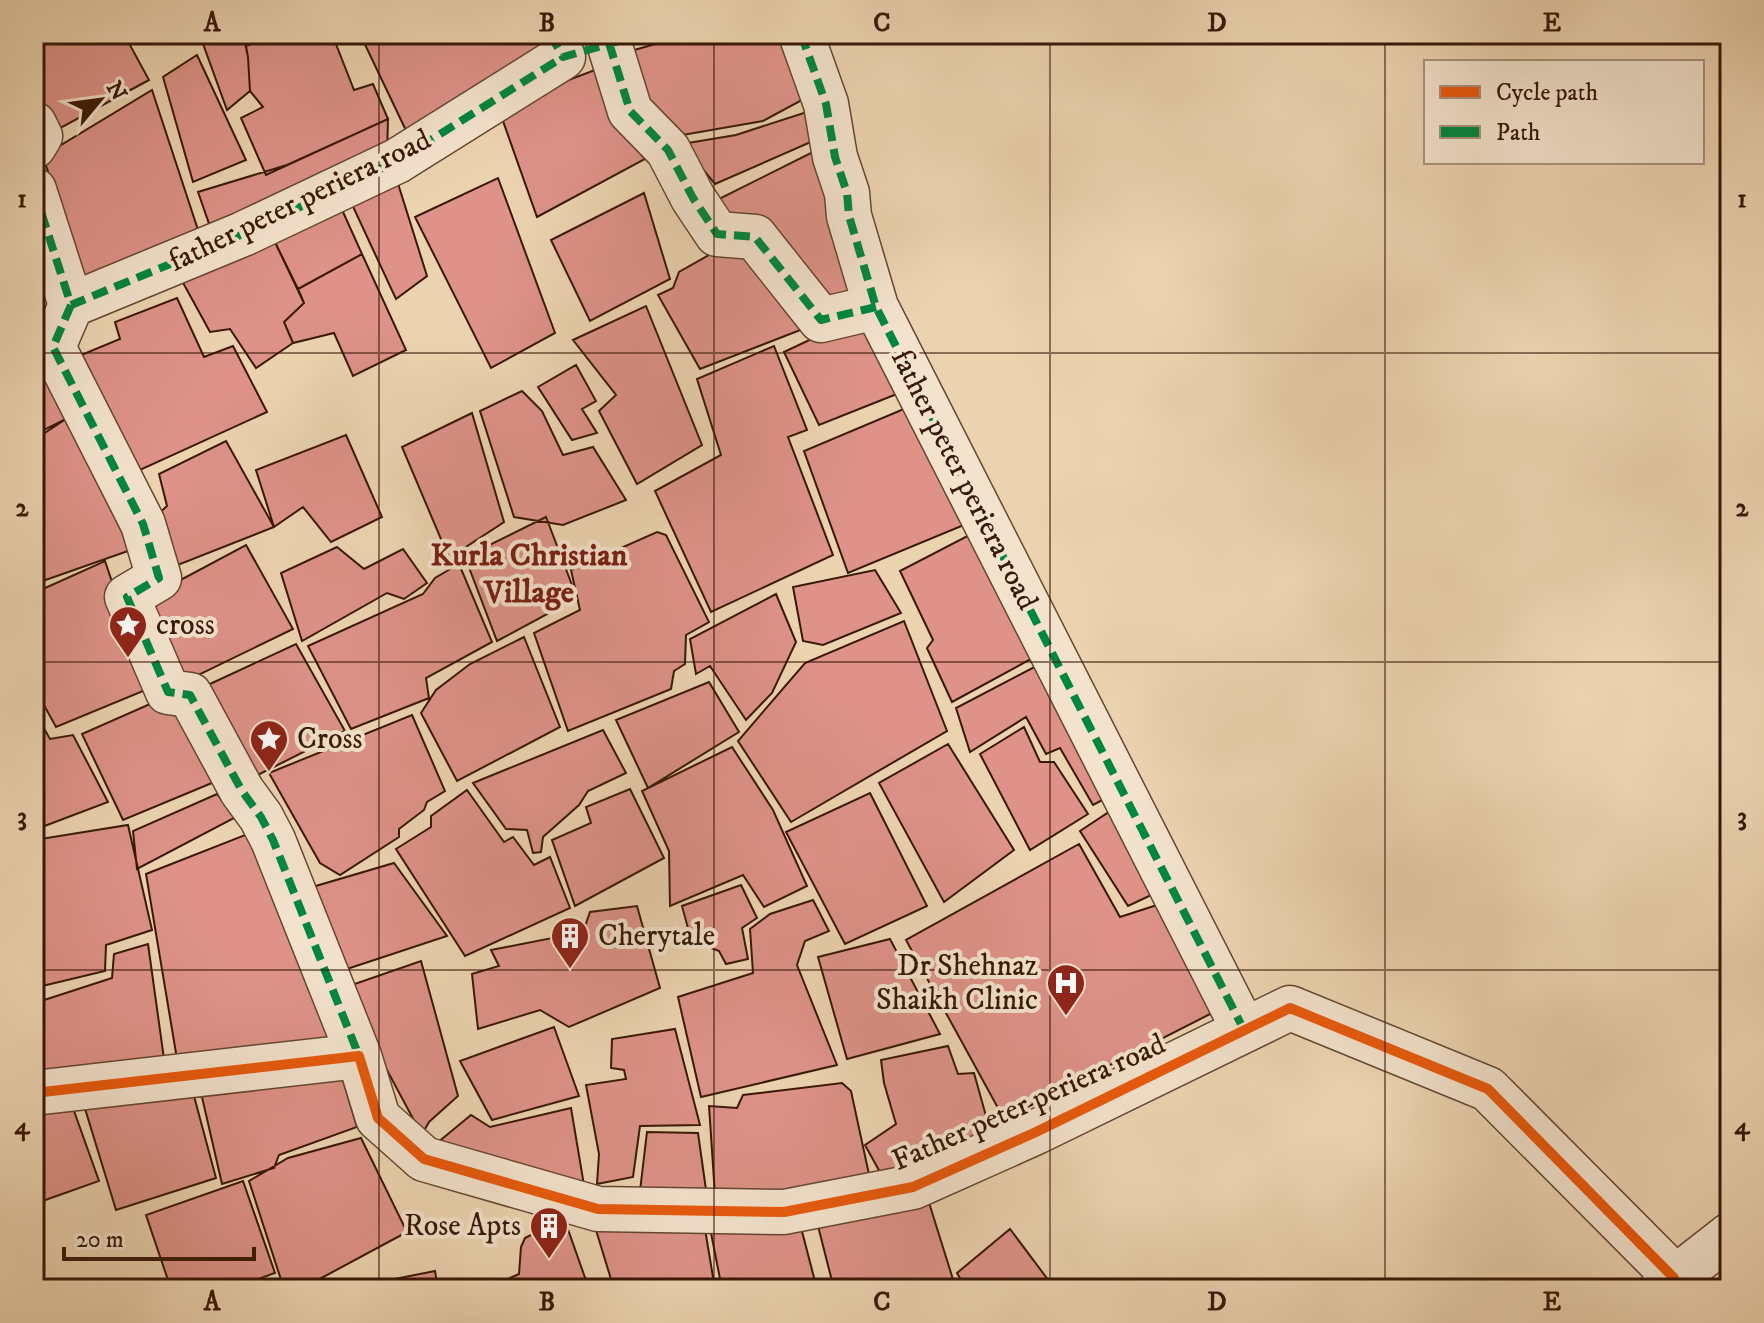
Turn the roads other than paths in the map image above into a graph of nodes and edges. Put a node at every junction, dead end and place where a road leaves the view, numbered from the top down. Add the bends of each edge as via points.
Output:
1 (801, 34) edge
2 (626, 39) edge
3 (557, 45) edge
4 (34, 124) edge
5 (34, 146) edge
6 (34, 190) edge
7 (71, 305) junction
8 (876, 307) junction
9 (1244, 1030) junction
10 (359, 1056) junction
11 (34, 1093) edge
12 (1730, 1235) edge
13 (1674, 1285) edge

1 - 8 street via 826,104 849,216
2 - 3 street, father peter periera road
2 - 8 street, father peter periera road via 630,111 668,150 717,234 755,237 821,320
3 - 7 street, father peter periera road via 397,161 243,234
4 - 5 street via 40,136
6 - 7 street
7 - 10 street via 53,347 143,524 159,578 127,597 168,692 190,695 273,840
8 - 9 street, father peter periera road
9 - 10 street, Father peter periera road via 913,1187 784,1212 598,1209 424,1159 378,1118
9 - 13 street, Father peter periera road via 1290,1008 1488,1089
10 - 11 street
12 - 13 street

